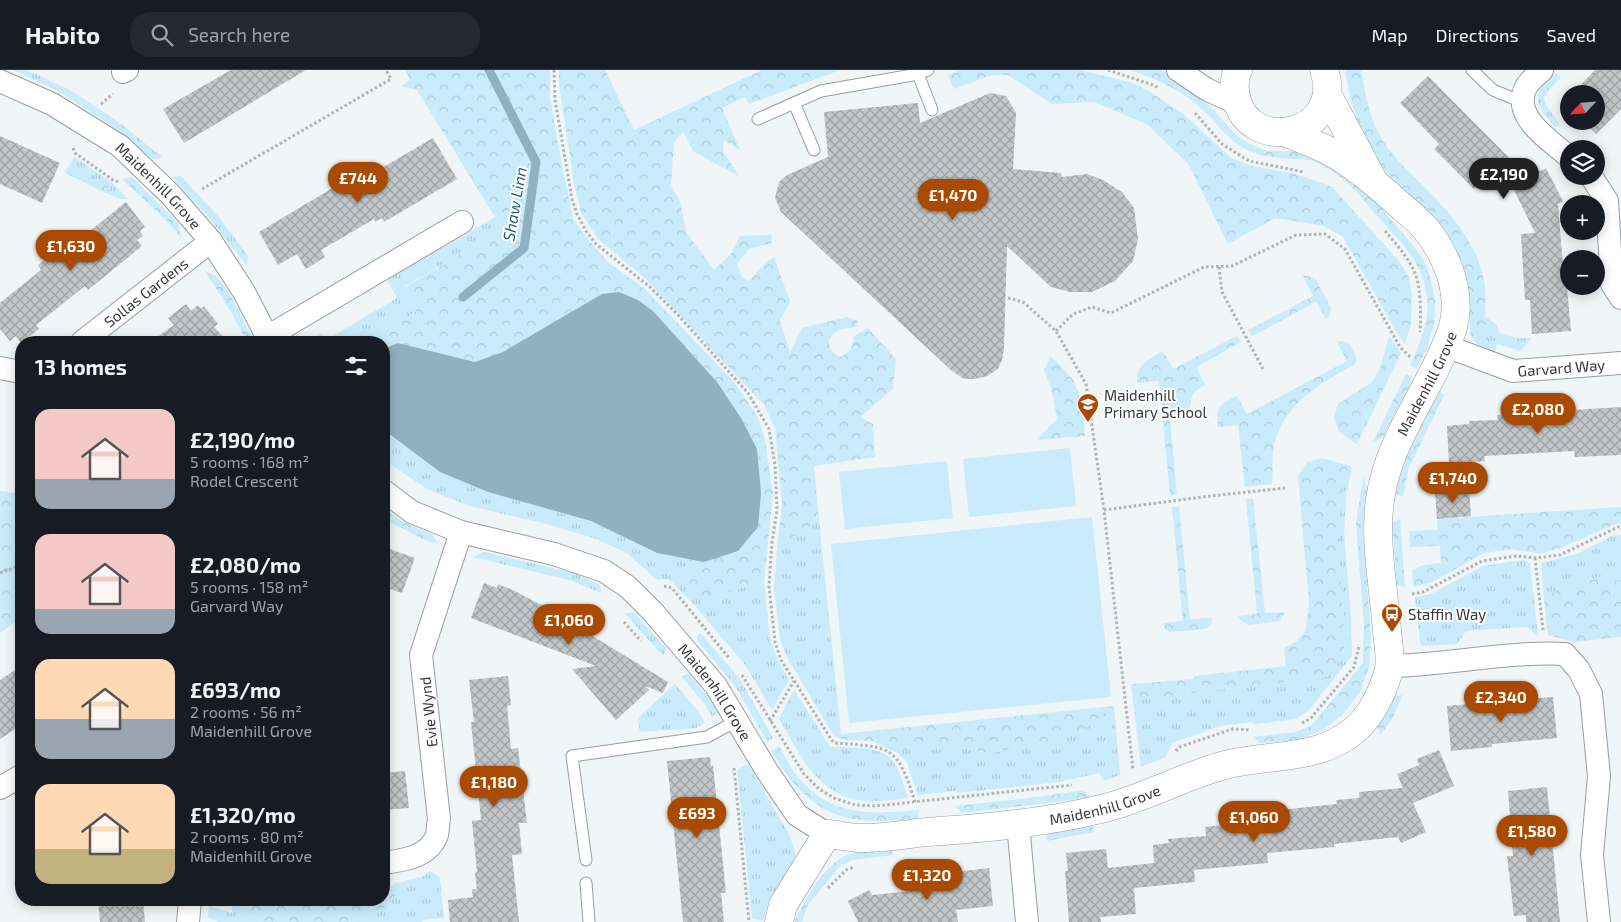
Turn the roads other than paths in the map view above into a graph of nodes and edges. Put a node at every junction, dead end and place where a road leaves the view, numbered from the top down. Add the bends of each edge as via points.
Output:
1 (1178, 70) edge
2 (1238, 70) edge
3 (1472, 70) edge
4 (1542, 70) edge
5 (923, 72) edge
6 (0, 81) edge
7 (1326, 82) edge
8 (1522, 102) junction
9 (794, 103) junction
10 (1238, 104) junction
11 (932, 110) dead end
12 (758, 119) dead end
13 (1286, 133) junction
14 (1560, 149) edge
15 (814, 150) dead end
16 (1374, 182) junction
17 (1597, 185) edge
18 (462, 222) dead end
19 (211, 241) junction
20 (1621, 298) edge
21 (90, 336) edge
22 (266, 336) edge
23 (275, 336) edge
24 (1446, 346) junction
25 (1621, 364) edge
26 (0, 368) edge
27 (15, 371) edge
28 (390, 496) edge
29 (461, 532) junction
30 (1390, 666) junction
31 (738, 720) junction
32 (15, 779) edge
33 (0, 788) edge
34 (1018, 824) junction
35 (827, 834) junction
36 (586, 860) dead end
37 (390, 861) edge
38 (586, 883) dead end
39 (189, 906) edge
40 (188, 922) edge
41 (589, 922) edge
42 (779, 922) edge
43 (1027, 922) edge
44 (1599, 922) edge

1 - 10 street via 1206,89
2 - 10 street via 1234,88
3 - 8 lane via 1493,90
4 - 8 street via 1526,86
5 - 9 lane via 821,91
5 - 11 lane
6 - 19 street, Maidenhill Grove via 52,104 120,146 170,194
7 - 13 street via 1322,108 1313,120 1301,129
7 - 16 street, Maidenhill Grove
8 - 14 street via 1529,121
9 - 12 lane
9 - 15 lane
10 - 13 street, Maidenhill Grove via 1246,117 1258,126 1271,132
13 - 16 street, Maidenhill Grove via 1336,154
16 - 24 street, Maidenhill Grove via 1439,246 1454,281 1456,303 1453,329
17 - 20 street via 1607,201 1612,284
18 - 23 street
19 - 21 street, Sollas Gardens
19 - 22 street, Maidenhill Grove via 244,292
24 - 25 street, Garvard Way via 1513,371
24 - 30 street, Maidenhill Grove via 1400,437 1380,499 1378,530
26 - 27 street
28 - 29 street, Maidenhill Grove via 412,512
29 - 31 street, Maidenhill Grove via 554,554 604,571 628,587 716,686
29 - 37 street, Evie Wynd via 422,656 439,819 437,835 430,847 417,856
30 - 34 street, Maidenhill Grove via 1370,713 1343,739 1325,747 1240,761 1102,809
30 - 44 street via 1545,653 1565,654 1579,670 1591,694 1599,776 1592,856
31 - 35 street, Maidenhill Grove via 797,815
31 - 36 lane via 707,737 572,756
32 - 33 street
34 - 35 street, Maidenhill Grove via 861,838
34 - 43 street
35 - 42 street via 783,905
38 - 41 lane
39 - 40 street

